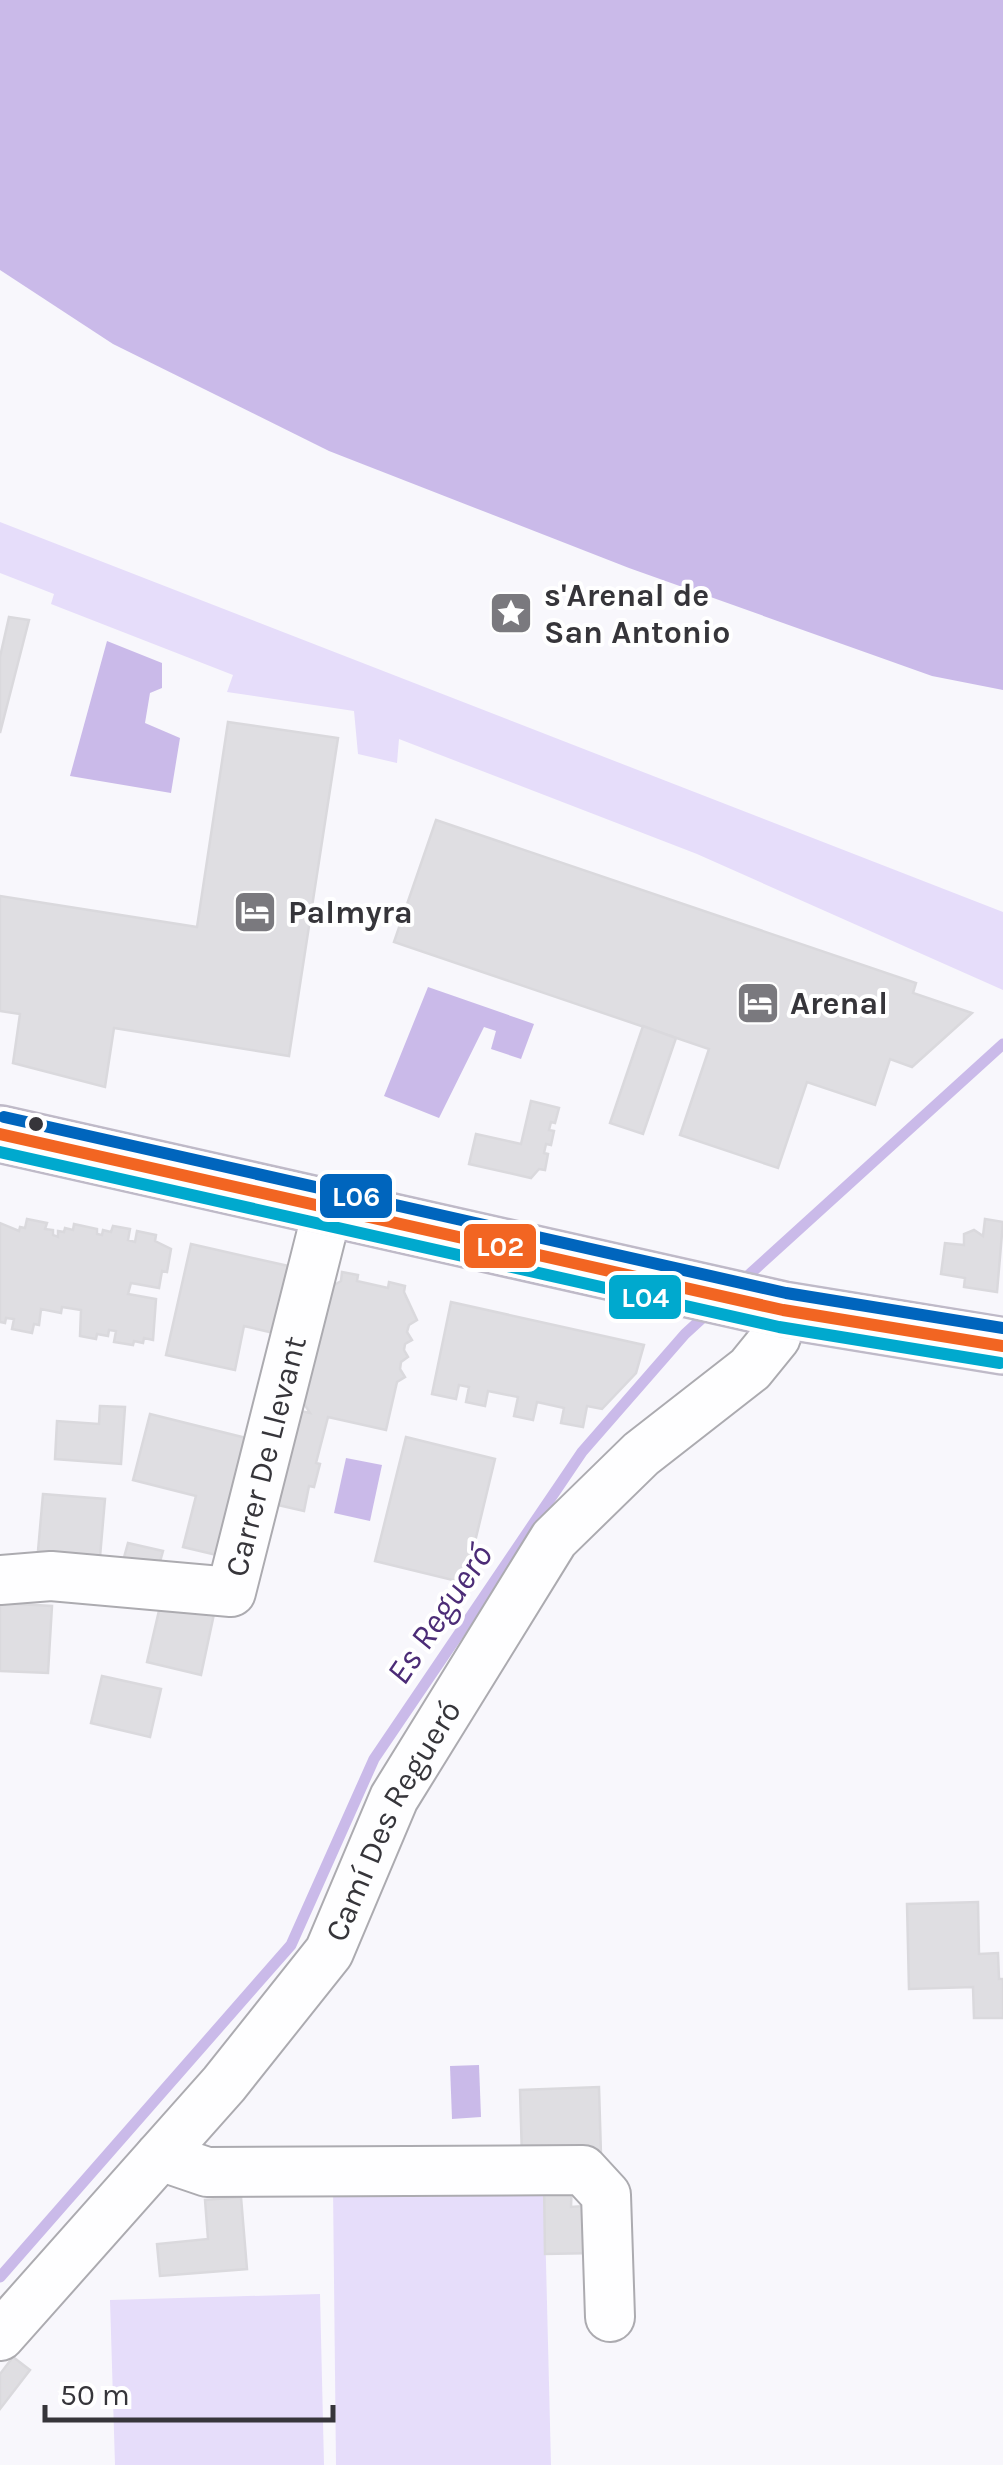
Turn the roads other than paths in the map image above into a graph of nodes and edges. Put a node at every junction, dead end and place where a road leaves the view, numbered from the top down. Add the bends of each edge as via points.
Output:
1 (0, 1134) edge
2 (328, 1208) junction
3 (743, 1301) junction
4 (1003, 1346) edge
5 (0, 1580) edge
6 (160, 2156) junction
7 (610, 2317) dead end
8 (0, 2336) edge

1 - 2 main road
2 - 3 main road
2 - 5 street, Carrer De Llevant via 232,1592 51,1576
3 - 4 main road
3 - 6 street, Camí Des Regueró via 776,1337 750,1368 641,1454 554,1538 394,1798 329,1952
6 - 7 street via 207,2172 584,2170 606,2196
6 - 8 street, Camí Des Regueró

